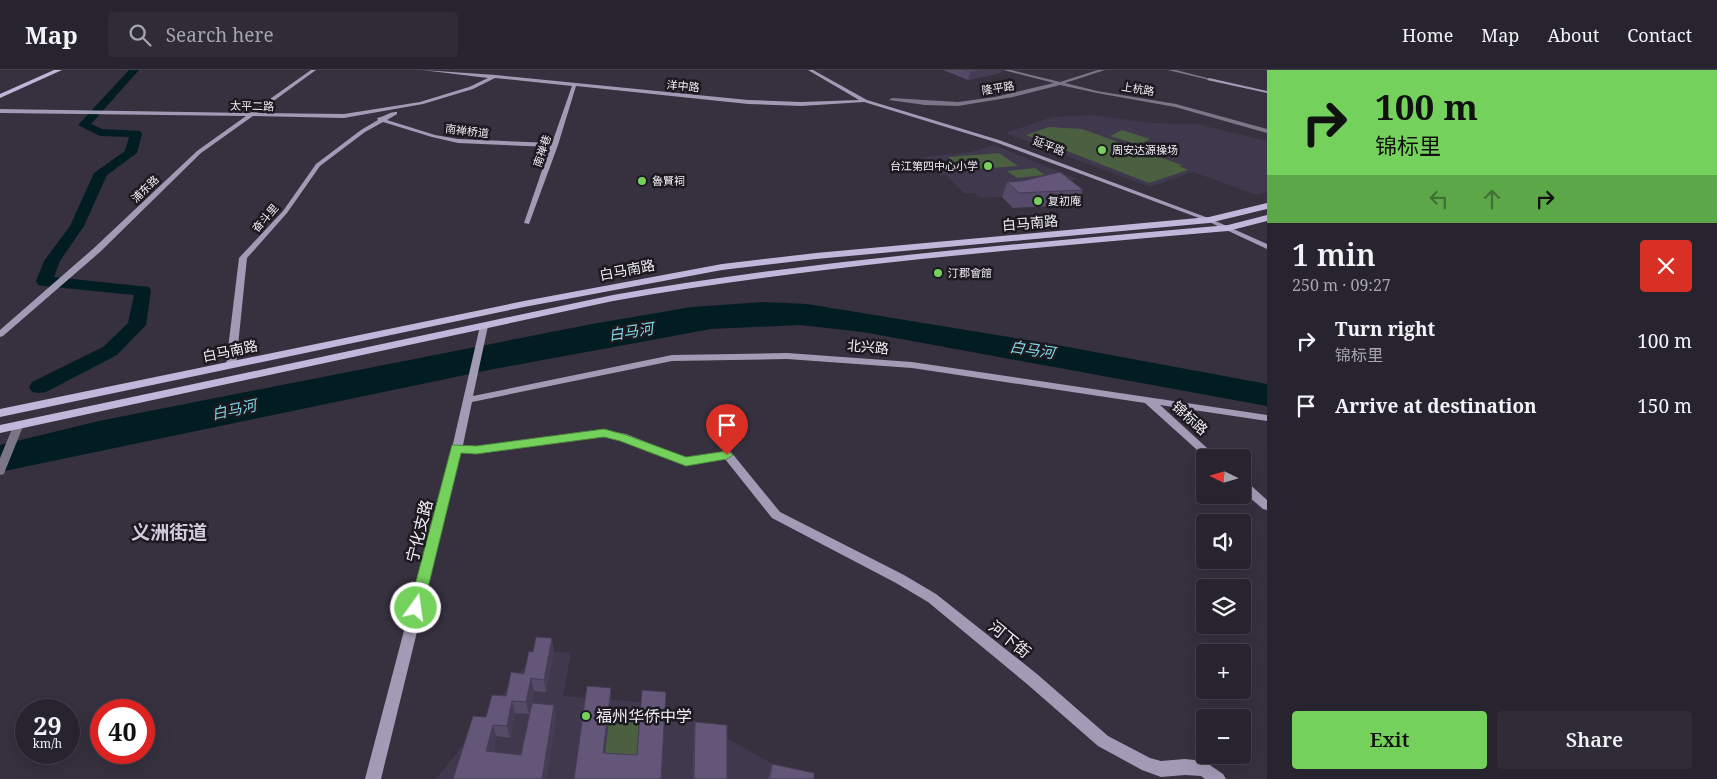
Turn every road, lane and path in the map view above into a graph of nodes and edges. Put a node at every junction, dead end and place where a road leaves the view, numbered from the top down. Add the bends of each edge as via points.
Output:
1 (43, 70) edge
2 (59, 70) edge
3 (314, 70) edge
4 (424, 70) edge
5 (443, 70) edge
6 (810, 70) edge
7 (816, 70) edge
8 (1005, 70) edge
9 (1104, 70) edge
10 (1170, 70) edge
11 (492, 76) junction
12 (1058, 84) junction
13 (574, 86) junction
14 (0, 90) edge
15 (1267, 92) edge
16 (0, 96) edge
17 (863, 98) junction
18 (872, 100) joint
19 (892, 100) dead end
20 (421, 103) junction
21 (0, 110) edge
22 (104, 112) junction
23 (251, 115) junction
24 (344, 116) junction
25 (380, 120) junction
26 (1267, 131) edge
27 (555, 145) junction
28 (1267, 206) edge
29 (1267, 218) edge
30 (1213, 220) junction
31 (527, 223) dead end
32 (1231, 228) junction
33 (1267, 242) edge
34 (1267, 247) edge
35 (484, 326) junction
36 (0, 334) edge
37 (231, 365) junction
38 (467, 400) junction
39 (1148, 400) junction
40 (0, 413) edge
41 (1267, 418) edge
42 (18, 424) junction
43 (0, 429) edge
44 (457, 448) junction
45 (1203, 449) edge
46 (0, 471) edge
47 (1251, 492) edge
48 (1267, 506) edge
49 (373, 779) edge
50 (1218, 779) edge

1 - 14 main road
2 - 16 main road
3 - 23 street, 浦东路
4 - 11 street
5 - 11 street
6 - 17 street
7 - 17 street
8 - 12 street, 上杭路
9 - 12 street, 隆平路
10 - 15 street
11 - 13 street, 洋中路
11 - 17 street, 洋中路 via 748,99 823,101
11 - 20 street, 太平二路 via 471,88
11 - 23 street, 太平二路 via 434,97 380,109 351,113
12 - 19 street, 隆平路 via 1032,92 958,104
12 - 26 street, 上杭路 via 1176,106
13 - 17 street, 洋中路 via 758,102 812,104
13 - 27 street, 南禅巷
17 - 18 street, 洋中路
17 - 30 street, 延平路 via 997,141
18 - 30 street, 延平路 via 1011,142
20 - 24 street, 太平二路
20 - 25 street, 奋斗里
21 - 22 street, 太平二路
21 - 22 street, 太平二路
22 - 23 street, 太平二路
23 - 24 street, 太平二路
23 - 36 street, 浦东路 via 199,152 105,243
24 - 25 street, 南禅桥道
25 - 27 street, 南禅桥道 via 458,141
25 - 37 street, 奋斗里 via 318,165 286,212 243,258
27 - 31 street, 南禅巷
28 - 30 main road, 白马南路
29 - 32 main road
30 - 32 street
30 - 37 main road, 白马南路 via 722,267
32 - 33 street
32 - 34 street
32 - 35 main road via 776,271 656,290
35 - 38 street, 宁化支路
35 - 42 main road
37 - 40 main road, 白马南路
38 - 39 street, 北兴路 via 665,359 753,355 912,365
38 - 44 street, 宁化支路
39 - 41 street, 北兴路
39 - 45 street, 锦标路
42 - 43 main road
42 - 46 street
44 - 49 street, 宁化支路
44 - 50 street, 河下街 via 476,450 604,433 686,462 727,455 776,515 932,598 1032,679 1090,732 1117,751 1160,769 1204,769
47 - 48 street

